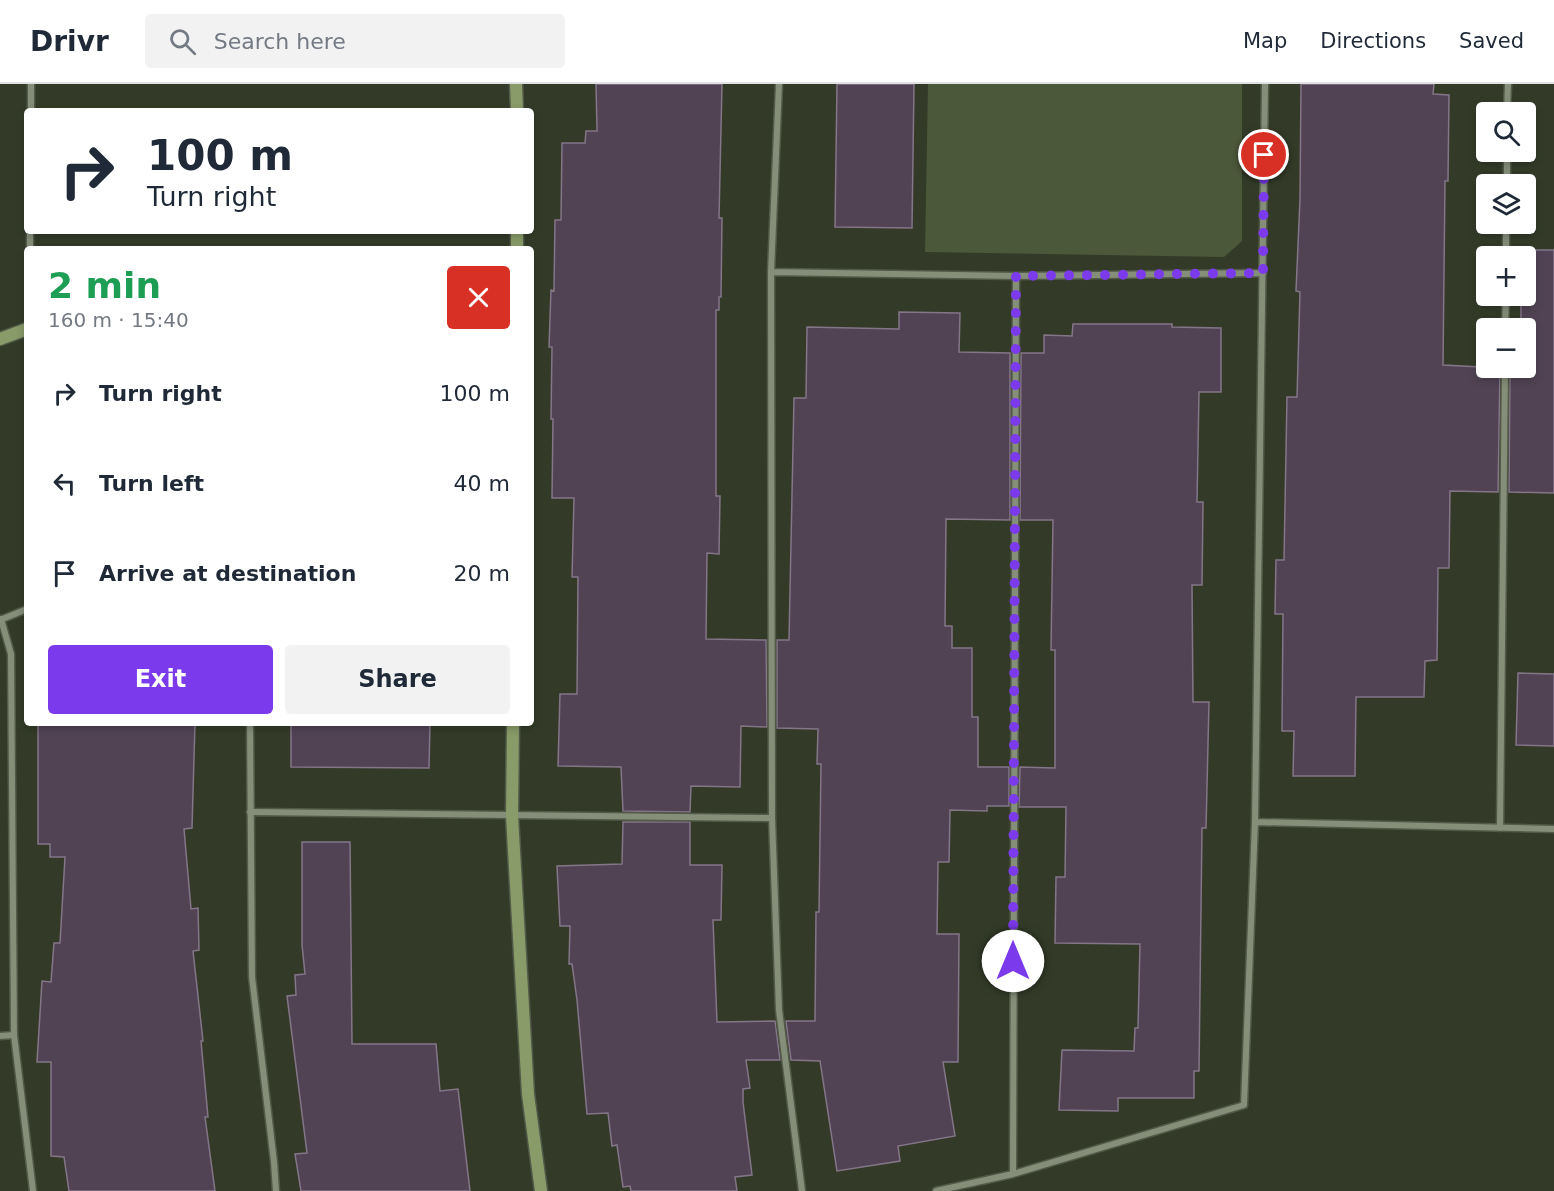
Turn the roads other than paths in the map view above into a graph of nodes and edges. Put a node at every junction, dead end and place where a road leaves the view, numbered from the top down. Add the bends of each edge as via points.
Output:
1 (31, 84) edge
2 (516, 84) edge
3 (779, 84) edge
4 (1266, 84) edge
5 (1508, 84) edge
6 (1507, 102) edge
7 (31, 108) edge
8 (516, 108) edge
9 (771, 272) junction
10 (1263, 273) junction
11 (1016, 276) junction
12 (24, 330) edge
13 (0, 339) edge
14 (1505, 378) edge
15 (24, 610) edge
16 (1, 619) edge
17 (250, 726) edge
18 (513, 726) edge
19 (250, 812) junction
20 (512, 816) junction
21 (772, 818) junction
22 (1255, 822) junction
23 (1500, 828) junction
24 (1554, 829) edge
25 (14, 1035) junction
26 (0, 1036) edge
27 (1012, 1174) junction
28 (33, 1191) edge
29 (276, 1191) edge
30 (541, 1191) edge
31 (802, 1191) edge
32 (936, 1191) edge

1 - 7 street
2 - 8 street
3 - 9 street
4 - 10 street
5 - 6 street
9 - 11 street
9 - 21 street
10 - 11 street
10 - 22 street
11 - 27 street
12 - 13 street
14 - 23 street
15 - 16 street
16 - 25 street via 11,654
17 - 19 street
18 - 20 street
19 - 20 street
19 - 29 street via 252,977
20 - 21 street
20 - 30 street via 528,1094
21 - 31 street via 779,1010
22 - 23 street
22 - 27 street via 1244,1105
23 - 24 street
25 - 26 street
25 - 28 street
27 - 32 street

